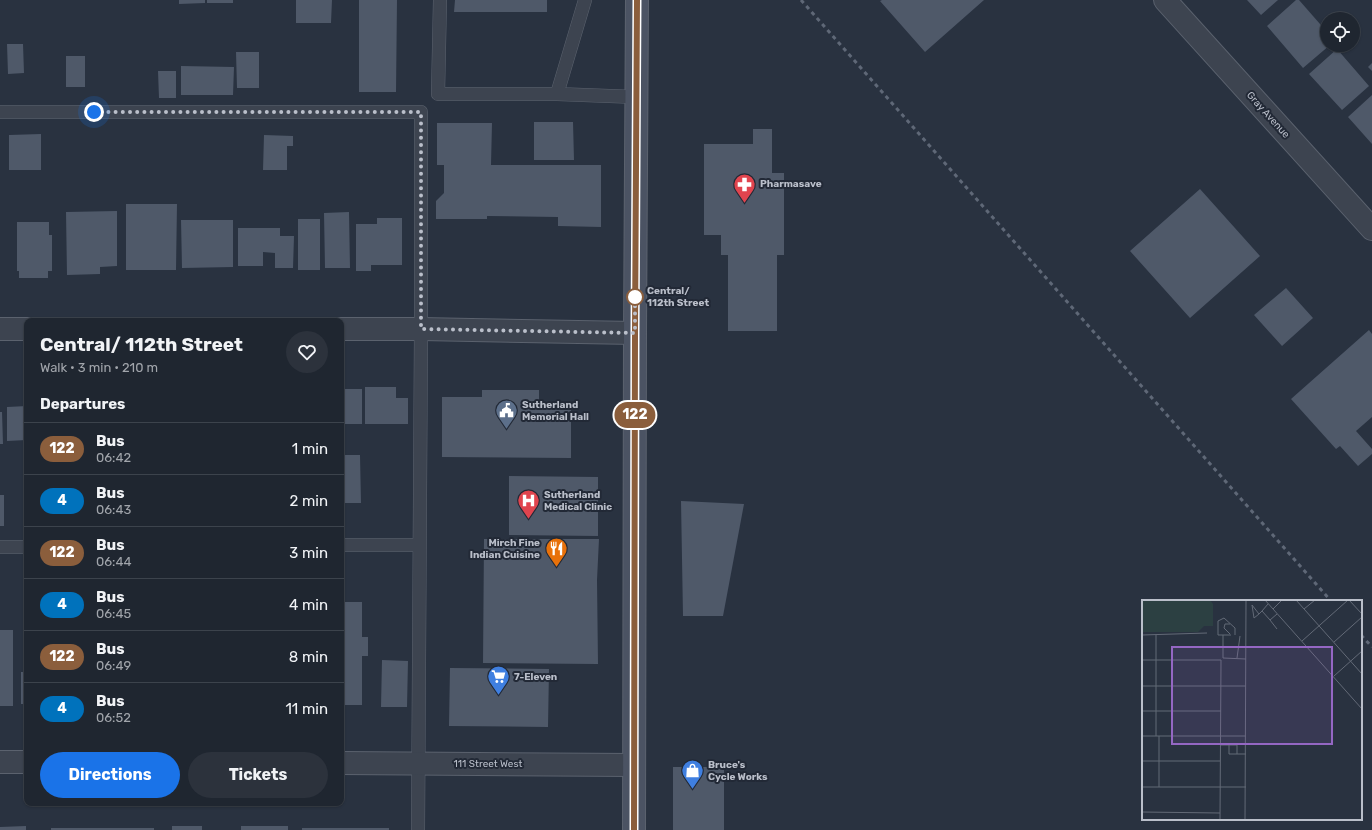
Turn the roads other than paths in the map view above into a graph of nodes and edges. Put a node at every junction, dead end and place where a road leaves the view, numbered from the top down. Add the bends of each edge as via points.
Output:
1 (440, 0) edge
2 (585, 0) edge
3 (637, 0) edge
4 (1165, 0) edge
5 (557, 94) junction
6 (636, 97) junction
7 (0, 112) edge
8 (1372, 229) edge
9 (0, 328) edge
10 (24, 328) edge
11 (344, 329) edge
12 (421, 329) junction
13 (635, 333) junction
14 (344, 545) edge
15 (419, 545) junction
16 (0, 547) edge
17 (24, 547) edge
18 (0, 762) edge
19 (24, 762) edge
20 (344, 763) edge
21 (418, 763) junction
22 (634, 765) junction
23 (418, 830) edge
24 (634, 830) edge

1 - 5 lane via 438,94
2 - 5 lane
3 - 6 main road
4 - 8 street, Gray Avenue
5 - 6 lane
6 - 13 main road
7 - 12 lane via 421,112
9 - 10 street
11 - 12 street
12 - 13 street
12 - 15 lane
13 - 22 main road
14 - 15 lane
15 - 21 lane
16 - 17 lane
18 - 19 street
20 - 21 street, 111 Street West
21 - 22 street, 111 Street West
21 - 23 lane
22 - 24 main road

